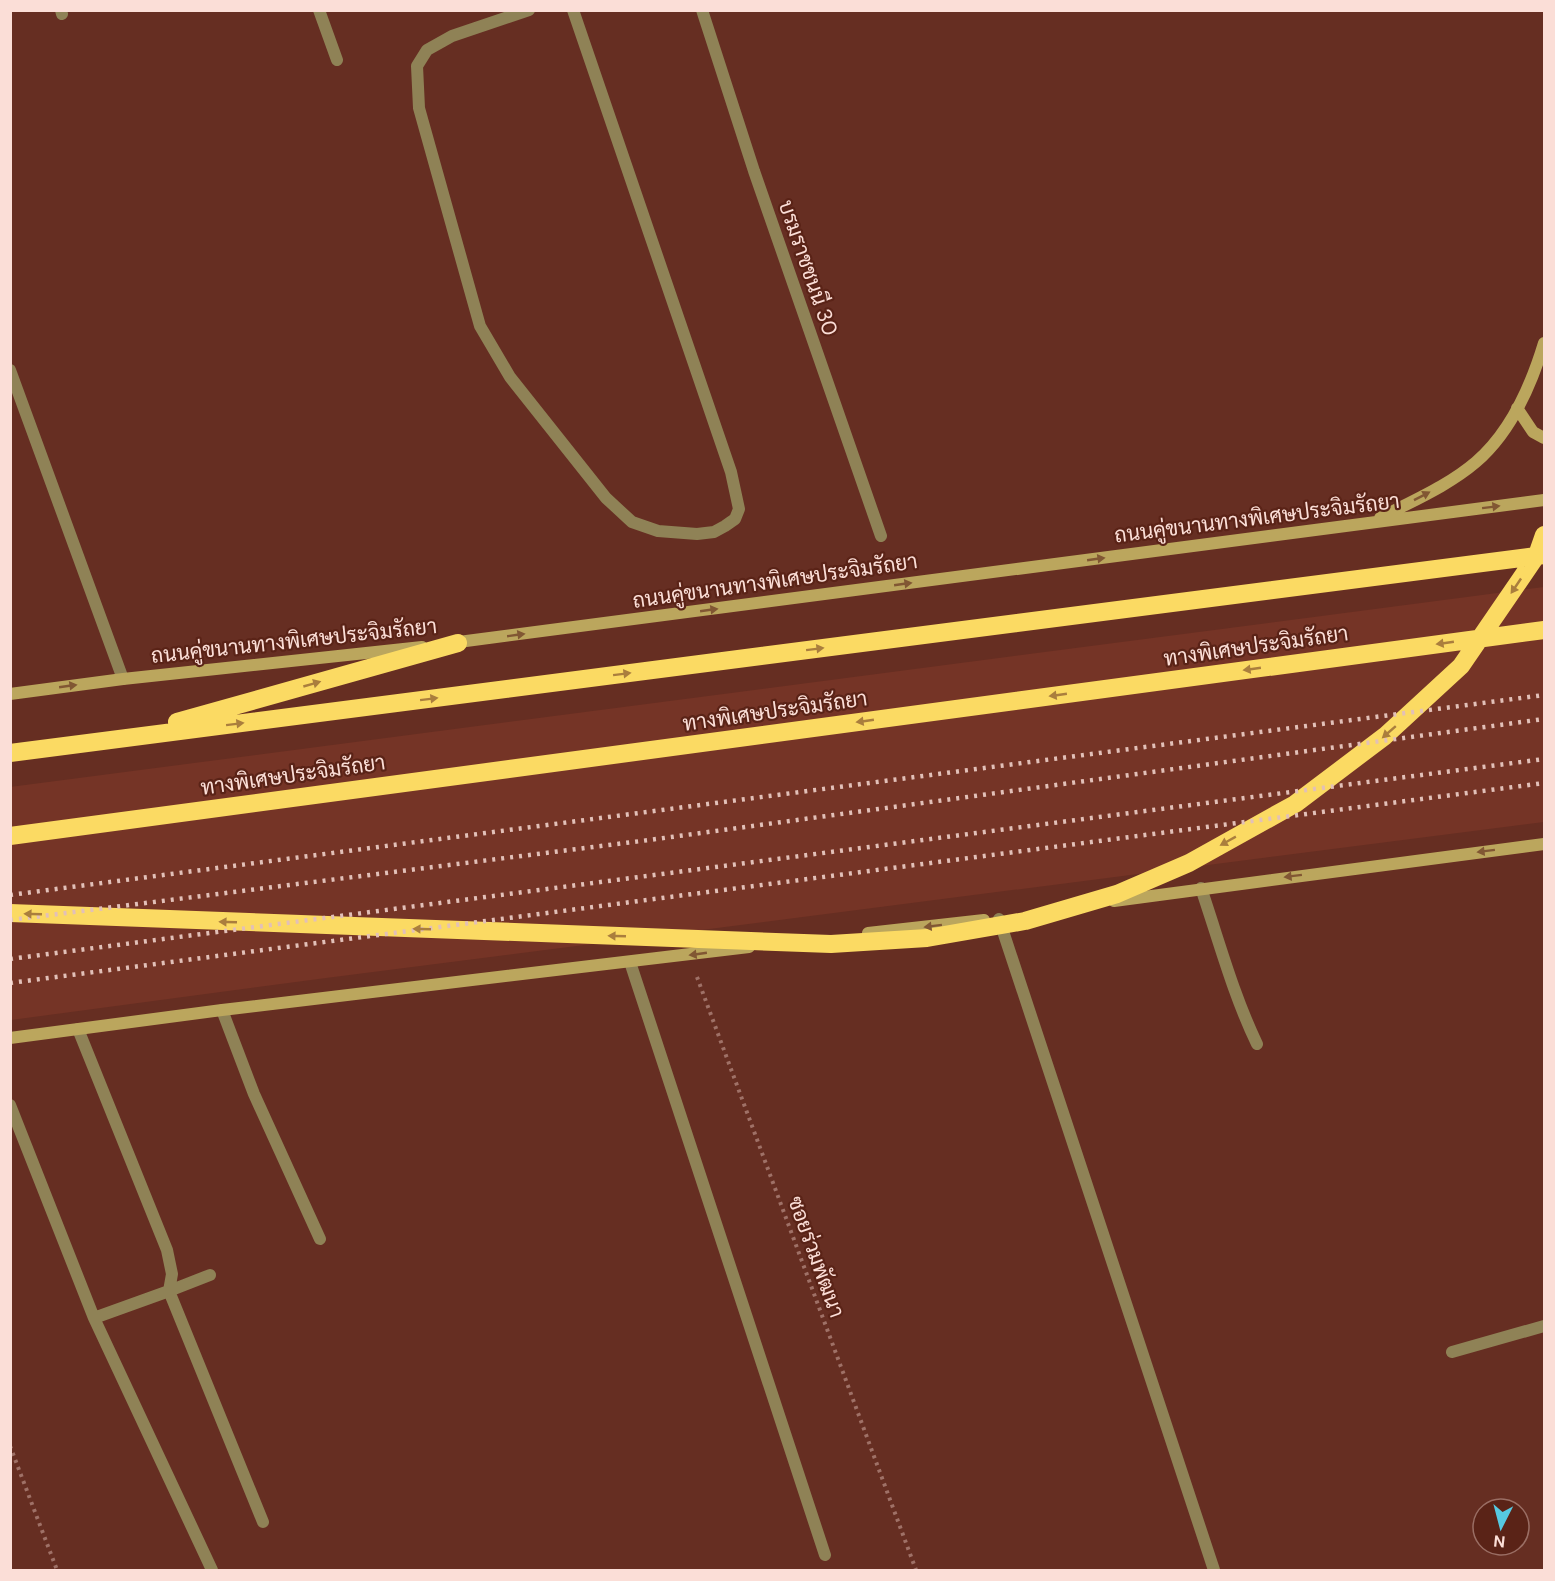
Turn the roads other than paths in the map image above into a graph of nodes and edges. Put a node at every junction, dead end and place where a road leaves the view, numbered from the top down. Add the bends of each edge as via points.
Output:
1 (319, 10) edge
2 (529, 10) edge
3 (573, 10) edge
4 (702, 10) edge
5 (337, 60) dead end
6 (1545, 343) edge
7 (10, 370) edge
8 (1517, 408) junction
9 (1545, 438) edge
10 (1545, 500) edge
11 (1370, 522) junction
12 (1545, 535) edge
13 (881, 536) dead end
14 (1545, 555) edge
15 (1545, 630) edge
16 (458, 643) junction
17 (123, 679) junction
18 (10, 694) edge
19 (10, 755) edge
20 (10, 836) edge
21 (1545, 844) edge
22 (1201, 888) junction
23 (10, 913) edge
24 (999, 918) junction
25 (630, 962) junction
26 (222, 1010) junction
27 (78, 1029) junction
28 (10, 1038) edge
29 (1257, 1044) dead end
30 (10, 1105) edge
31 (320, 1239) dead end
32 (210, 1275) dead end
33 (169, 1292) junction
34 (94, 1318) junction
35 (1545, 1326) edge
36 (1452, 1352) dead end
37 (263, 1522) dead end
38 (825, 1554) dead end
39 (212, 1570) edge
40 (1214, 1570) edge

1 - 5 street
2 - 3 street via 452,36 427,50 417,66 419,108 480,326 510,377 606,498 632,522 658,531 714,532 735,519 739,509 731,472
4 - 13 street, บรมราชชนนี 30 via 753,171
6 - 8 main road via 1533,380
7 - 17 street
8 - 9 main road via 1533,432
11 -> 8 main road via 1447,483 1477,461 1505,429
11 -> 10 main road, ถนนคู่ขนานทางพิเศษประจิมรัถยา
16 -> 11 main road, ถนนคู่ขนานทางพิเศษประจิมรัถยา
12 -> 23 highway via 1537,555 1461,666 1385,736 1304,797 1189,863 1117,894 1025,921 927,938 831,944
19 -> 14 highway
15 -> 20 highway, ทางพิเศษประจิมรัถยา
16 - 17 main road, ถนนคู่ขนานทางพิเศษประจิมรัถยา
19 -> 16 highway via 168,725
18 -> 17 main road, ถนนคู่ขนานทางพิเศษประจิมรัถยา
21 -> 22 main road
22 - 24 main road
22 - 29 street via 1229,977
24 -> 25 main road
24 - 40 street
25 - 26 main road
25 - 38 street
26 - 27 main road
26 - 31 street via 254,1094
27 - 28 main road
27 - 33 street via 167,1250 172,1274
30 - 34 street
32 - 33 street
33 - 34 street
33 - 37 street
34 - 39 street
35 - 36 street

